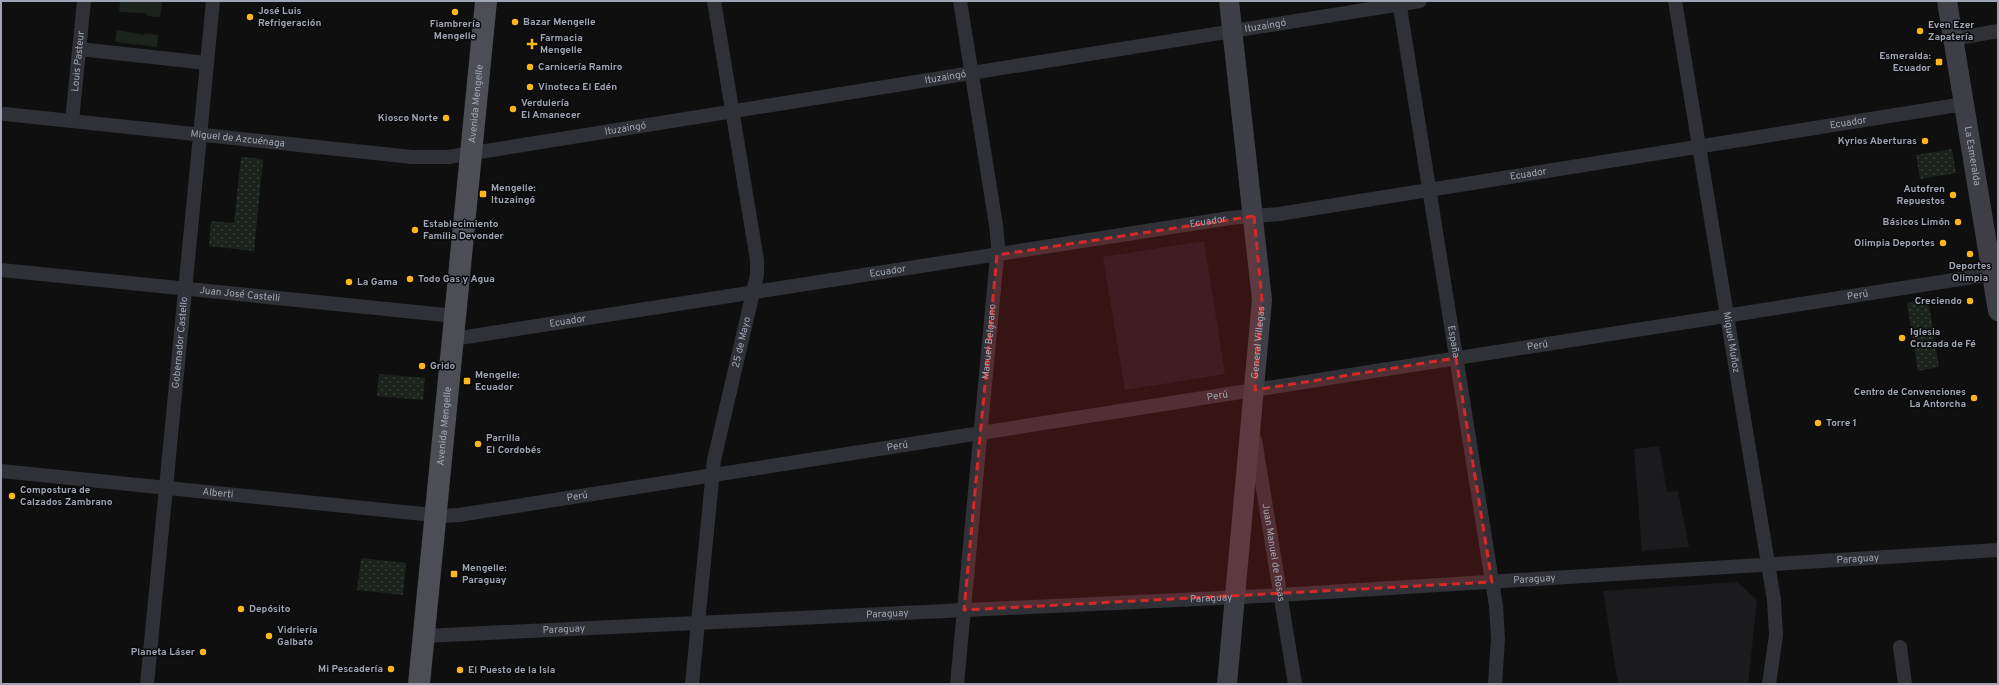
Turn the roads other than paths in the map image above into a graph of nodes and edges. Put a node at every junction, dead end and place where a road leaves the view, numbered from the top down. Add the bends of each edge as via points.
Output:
1 (84, 1) edge
2 (213, 1) edge
3 (486, 1) edge
4 (714, 1) edge
5 (960, 1) edge
6 (1229, 1) edge
7 (1420, 1) edge
8 (1675, 1) edge
9 (1947, 1) edge
10 (1399, 3) edge
11 (1233, 31) junction
12 (1998, 31) edge
13 (1953, 38) junction
14 (79, 49) junction
15 (207, 63) junction
16 (972, 73) junction
17 (1964, 104) junction
18 (732, 112) junction
19 (5, 114) dead end
20 (72, 121) junction
21 (200, 134) junction
22 (1700, 146) junction
23 (471, 154) junction
24 (1429, 190) junction
25 (1254, 216) junction
26 (997, 254) junction
27 (1, 270) edge
28 (1995, 273) edge
29 (185, 289) junction
30 (755, 292) junction
31 (1998, 311) edge
32 (1727, 315) junction
33 (455, 316) junction
34 (453, 339) junction
35 (1456, 358) junction
36 (1255, 390) junction
37 (1252, 422) junction
38 (980, 433) junction
39 (1, 471) edge
40 (713, 476) junction
41 (166, 488) junction
42 (436, 515) junction
43 (1998, 550) edge
44 (1768, 565) junction
45 (1492, 582) junction
46 (1280, 594) junction
47 (1235, 597) junction
48 (964, 610) junction
49 (698, 623) junction
50 (424, 636) junction
51 (1900, 647) dead end
52 (147, 684) edge
53 (419, 684) edge
54 (692, 684) edge
55 (956, 684) edge
56 (1227, 684) edge
57 (1295, 684) edge
58 (1494, 684) edge
59 (1769, 684) edge
60 (1905, 684) edge

1 - 14 street, Louis Pasteur
2 - 15 street, Gobernador Castello
3 - 23 main road, Avenida Mengelle
4 - 18 street, 25 de Mayo
5 - 16 street, Manuel Belgrano
6 - 11 street, General Villegas
7 - 10 street, Ituzaingó
8 - 22 street, Miguel Muñoz
9 - 13 street, La Esmeralda
10 - 11 street, Ituzaingó
10 - 24 street, España
11 - 16 street, Ituzaingó
11 - 25 street, General Villegas
12 - 13 street
13 - 17 street, La Esmeralda
14 - 15 street
14 - 20 street, Louis Pasteur
15 - 21 street, Gobernador Castello
16 - 18 street, Ituzaingó
16 - 26 street, Manuel Belgrano via 996,225
17 - 22 street, Ecuador
17 - 28 street, La Esmeralda
18 - 23 street, Ituzaingó
18 - 30 street, 25 de Mayo via 757,260
19 - 20 street, Miguel de Azcuénaga
20 - 21 street, Miguel de Azcuénaga
21 - 23 street, Miguel de Azcuénaga via 424,158
21 - 29 street, Gobernador Castello
22 - 24 street, Ecuador
22 - 32 street, Miguel Muñoz
23 - 33 main road, Avenida Mengelle
24 - 25 street, Ecuador
24 - 35 street, España
25 - 26 street, Ecuador
25 - 36 street, General Villegas via 1262,300
26 - 30 street, Ecuador
26 - 38 street, Manuel Belgrano
27 - 29 street, Juan José Castelli
28 - 31 street, La Esmeralda
28 - 32 street, Perú
29 - 33 street, Juan José Castelli
29 - 41 street, Gobernador Castello
30 - 34 street, Ecuador
30 - 40 street, 25 de Mayo via 720,430
32 - 35 street, Perú
32 - 44 street, Miguel Muñoz
33 - 34 main road, Avenida Mengelle
34 - 42 main road, Avenida Mengelle
35 - 36 street, Perú
35 - 45 street, España
36 - 37 street, General Villegas
36 - 38 street, Perú
37 - 46 street, Juan Manuel de Rosas
37 - 47 street, General Villegas
38 - 40 street, Perú
38 - 48 street, Manuel Belgrano
39 - 41 street, Alberti
40 - 42 street, Perú via 466,514
40 - 49 street, 25 de Mayo
41 - 42 street, Alberti
41 - 52 street, Gobernador Castello
42 - 50 main road, Avenida Mengelle
43 - 44 street, Paraguay
44 - 45 street, Paraguay
44 - 59 street, Miguel Muñoz via 1776,624
45 - 46 street, Paraguay
45 - 58 street, España via 1498,628
46 - 47 street, Paraguay
46 - 57 street, Juan Manuel de Rosas
47 - 48 street, Paraguay
47 - 56 street, General Villegas
48 - 49 street, Paraguay
48 - 55 street, Manuel Belgrano
49 - 50 street, Paraguay
49 - 54 street, 25 de Mayo
50 - 53 main road, Avenida Mengelle
51 - 60 street

